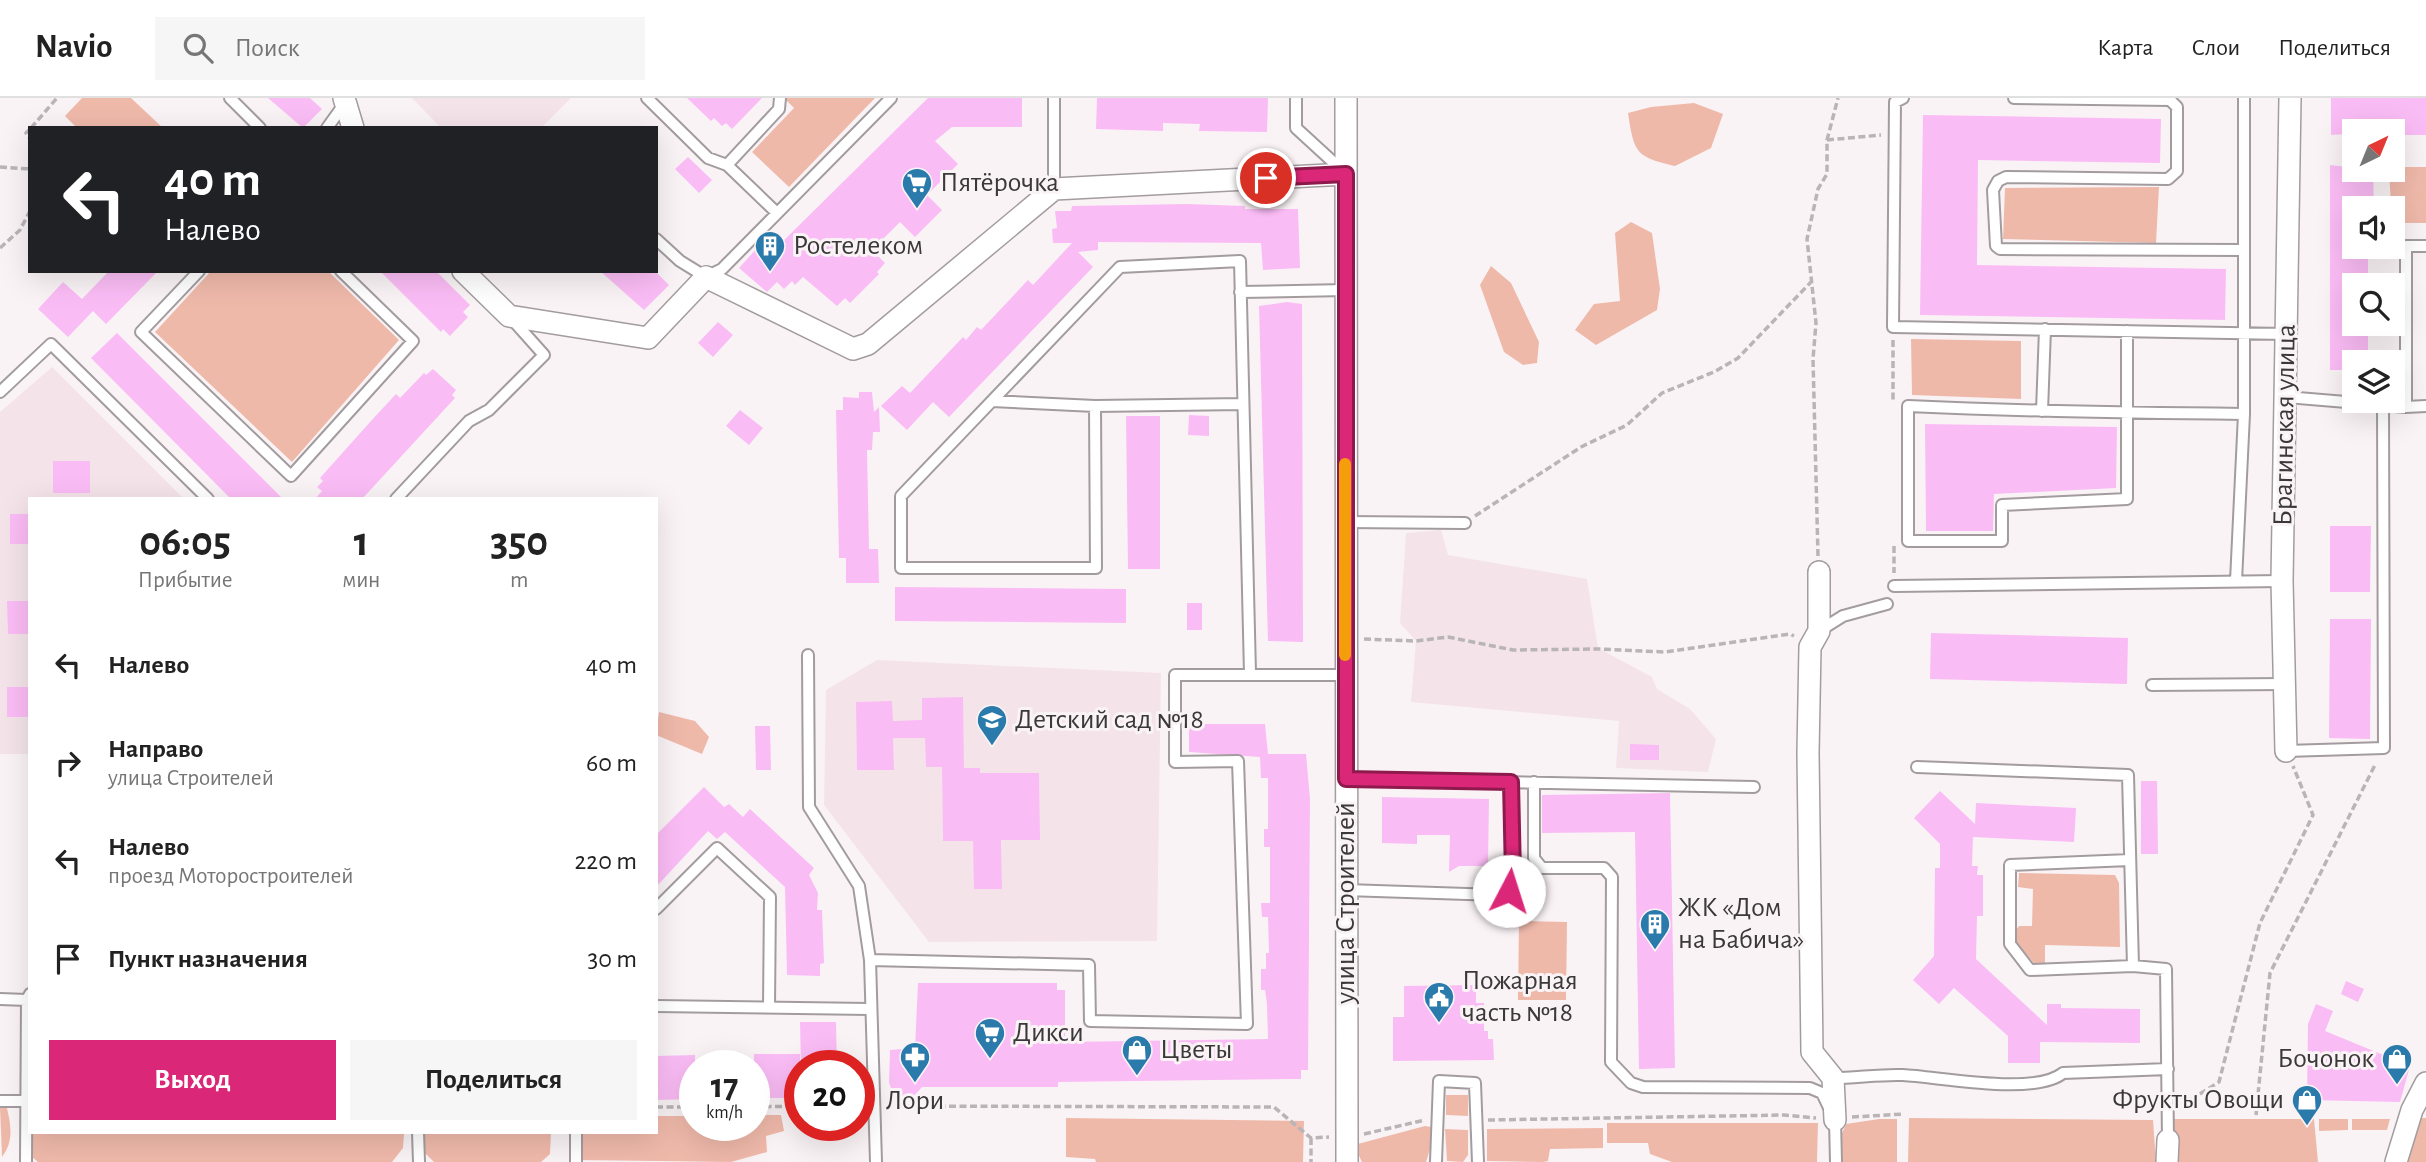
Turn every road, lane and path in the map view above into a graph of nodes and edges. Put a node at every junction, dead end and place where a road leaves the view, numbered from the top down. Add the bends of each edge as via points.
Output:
1 (57, 98) edge
2 (230, 98) edge
3 (647, 98) edge
4 (780, 98) edge
5 (891, 98) edge
6 (1054, 98) edge
7 (1296, 98) edge
8 (1346, 98) edge
9 (1838, 98) edge
10 (1903, 98) edge
11 (2014, 98) edge
12 (2044, 98) edge
13 (2244, 98) edge
14 (2290, 98) edge
15 (346, 99) edge
16 (2110, 99) edge
17 (2177, 102) edge
18 (32, 126) edge
19 (258, 126) edge
20 (328, 126) edge
21 (353, 126) edge
22 (1892, 135) junction
23 (1827, 140) junction
24 (727, 165) junction
25 (0, 167) edge
26 (28, 169) edge
27 (1346, 174) junction
28 (1054, 190) junction
29 (777, 213) junction
30 (28, 215) edge
31 (658, 241) edge
32 (2426, 246) edge
33 (0, 248) edge
34 (2244, 250) junction
35 (197, 273) edge
36 (343, 273) edge
37 (466, 273) edge
38 (706, 277) junction
39 (1811, 282) junction
40 (1346, 290) junction
41 (1240, 292) junction
42 (509, 316) junction
43 (2045, 329) junction
44 (2127, 331) junction
45 (2243, 333) junction
46 (2286, 334) junction
47 (0, 391) edge
48 (2286, 397) junction
49 (992, 401) junction
50 (2342, 401) edge
51 (1243, 404) junction
52 (1095, 406) junction
53 (2426, 406) edge
54 (2406, 407) joint
55 (2042, 411) junction
56 (2127, 412) junction
57 (2383, 413) edge
58 (2244, 415) junction
59 (206, 497) edge
60 (398, 497) edge
61 (1345, 522) junction
62 (1465, 523) joint
63 (1819, 572) joint
64 (2236, 580) junction
65 (2282, 581) junction
66 (1894, 586) dead end
67 (1887, 604) dead end
68 (1345, 638) junction
69 (1814, 639) junction
70 (808, 655) dead end
71 (1250, 673) junction
72 (1345, 675) junction
73 (2285, 684) junction
74 (2152, 685) dead end
75 (2384, 748) junction
76 (2287, 751) junction
77 (1917, 766) dead end
78 (1346, 779) junction
79 (1511, 782) junction
80 (1534, 782) junction
81 (1754, 787) dead end
82 (2130, 860) junction
83 (1346, 890) junction
84 (658, 907) edge
85 (870, 960) junction
86 (2133, 966) junction
87 (28, 997) edge
88 (0, 999) edge
89 (658, 1006) edge
90 (769, 1007) junction
91 (869, 1009) junction
92 (871, 1050) edge
93 (2168, 1069) junction
94 (1833, 1078) junction
95 (2426, 1083) edge
96 (0, 1101) edge
97 (26, 1101) junction
98 (875, 1106) edge
99 (658, 1107) edge
100 (679, 1107) edge
101 (1904, 1114) dead end
102 (2167, 1114) junction
103 (2256, 1115) dead end
104 (1478, 1120) junction
105 (1835, 1120) junction
106 (1439, 1121) junction
107 (418, 1134) edge
108 (576, 1134) edge
109 (1346, 1136) junction
110 (1311, 1138) junction
111 (2168, 1140) joint
112 (875, 1141) edge
113 (26, 1162) edge
114 (419, 1162) edge
115 (576, 1162) edge
116 (876, 1162) edge
117 (1311, 1162) edge
118 (1347, 1162) edge
119 (1436, 1162) edge
120 (1478, 1162) edge
121 (1836, 1162) edge
122 (2167, 1162) edge
123 (2396, 1162) edge

1 - 18 path
2 - 19 lane
3 - 24 lane via 708,158
4 - 24 lane via 779,109
5 - 29 lane
6 - 28 lane
7 - 27 lane via 1296,128
8 - 27 street, улица Строителей
9 - 23 path
10 - 22 lane via 1895,102
11 - 12 lane
12 - 16 lane
13 - 34 lane
14 - 46 street, Брагинская улица
15 - 20 lane
15 - 21 street
16 - 17 lane
17 - 34 lane via 2174,176 2006,177 1993,190 1994,242 2000,249
22 - 23 path
22 - 43 lane via 1893,327
23 - 39 path via 1827,174 1818,188 1807,239
24 - 29 lane
25 - 26 path
27 - 28 street
27 - 40 street, улица Строителей
28 - 38 street via 869,344 853,349
29 - 38 lane via 722,268
30 - 33 path via 20,230
31 - 38 lane
32 - 54 lane via 2406,246
34 - 45 lane
35 - 36 lane via 141,332 291,476 413,341
37 - 42 street
38 - 42 street via 648,338
39 - 62 path via 1738,358 1662,393 1627,425 1581,447
39 - 63 path via 1816,323
40 - 41 lane
40 - 61 street, улица Строителей
41 - 49 lane via 1240,261 1119,267
41 - 51 lane
42 - 60 lane via 544,355 489,410 470,421
43 - 44 lane
43 - 55 lane
44 - 45 lane
44 - 56 lane
45 - 46 lane
45 - 58 lane
46 - 48 street, Брагинская улица
47 - 59 lane via 51,344
48 - 50 lane
48 - 65 street, Брагинская улица
49 - 52 lane
49 - 52 lane via 901,496 901,568 1096,568
51 - 52 lane
51 - 71 lane
53 - 54 lane
55 - 56 lane
55 - 56 lane via 1909,406 1908,541 2002,541 2002,505 2126,499
56 - 58 lane
57 - 75 lane
58 - 64 lane
61 - 62 lane
61 - 68 street, улица Строителей
63 - 69 street
64 - 65 lane
64 - 66 lane
65 - 73 street, Брагинская улица
67 - 69 lane via 1843,616
68 - 69 path via 1448,638 1513,650 1665,652 1790,634
68 - 72 street, улица Строителей
69 - 94 street via 1812,1052
70 - 85 lane via 809,807 859,886
71 - 72 lane
71 - 85 lane via 1175,675 1175,762 1238,761 1247,1024 1090,1021 1089,965
72 - 78 street, улица Строителей
73 - 74 lane
73 - 76 street, Брагинская улица
75 - 76 lane
75 - 103 path via 2270,973
76 - 102 path via 2314,815 2260,923 2219,1082
77 - 82 lane via 2129,775
78 - 79 lane
78 - 83 street, улица Строителей
79 - 80 lane
79 - 83 lane via 1513,876 1509,891 1497,895
80 - 81 lane
80 - 105 lane via 1534,858 1542,868 1604,868 1612,877 1611,1062 1632,1083 1643,1087 1810,1088 1822,1093
82 - 86 lane
82 - 86 lane via 2010,865 2010,944 2030,970
83 - 109 street, улица Строителей
84 - 90 lane via 717,848 770,897
85 - 91 lane
86 - 93 lane via 2166,969
87 - 88 lane
87 - 97 lane
89 - 90 lane
90 - 91 lane
91 - 92 lane
93 - 94 lane via 2063,1073 2052,1082 1979,1084 1901,1075
93 - 102 lane
94 - 105 street
95 - 123 street via 2412,1110
96 - 97 lane
97 - 113 lane
98 - 110 path via 1274,1107
99 - 100 path
101 - 105 path
102 - 111 lane
104 - 105 path via 1770,1115
104 - 106 lane via 1475,1083 1439,1081
104 - 120 lane
105 - 121 lane
106 - 109 path via 1420,1120
106 - 119 lane
107 - 114 lane
108 - 115 lane
109 - 110 path
109 - 118 street, улица Строителей
110 - 117 path
111 - 122 street
112 - 116 lane

